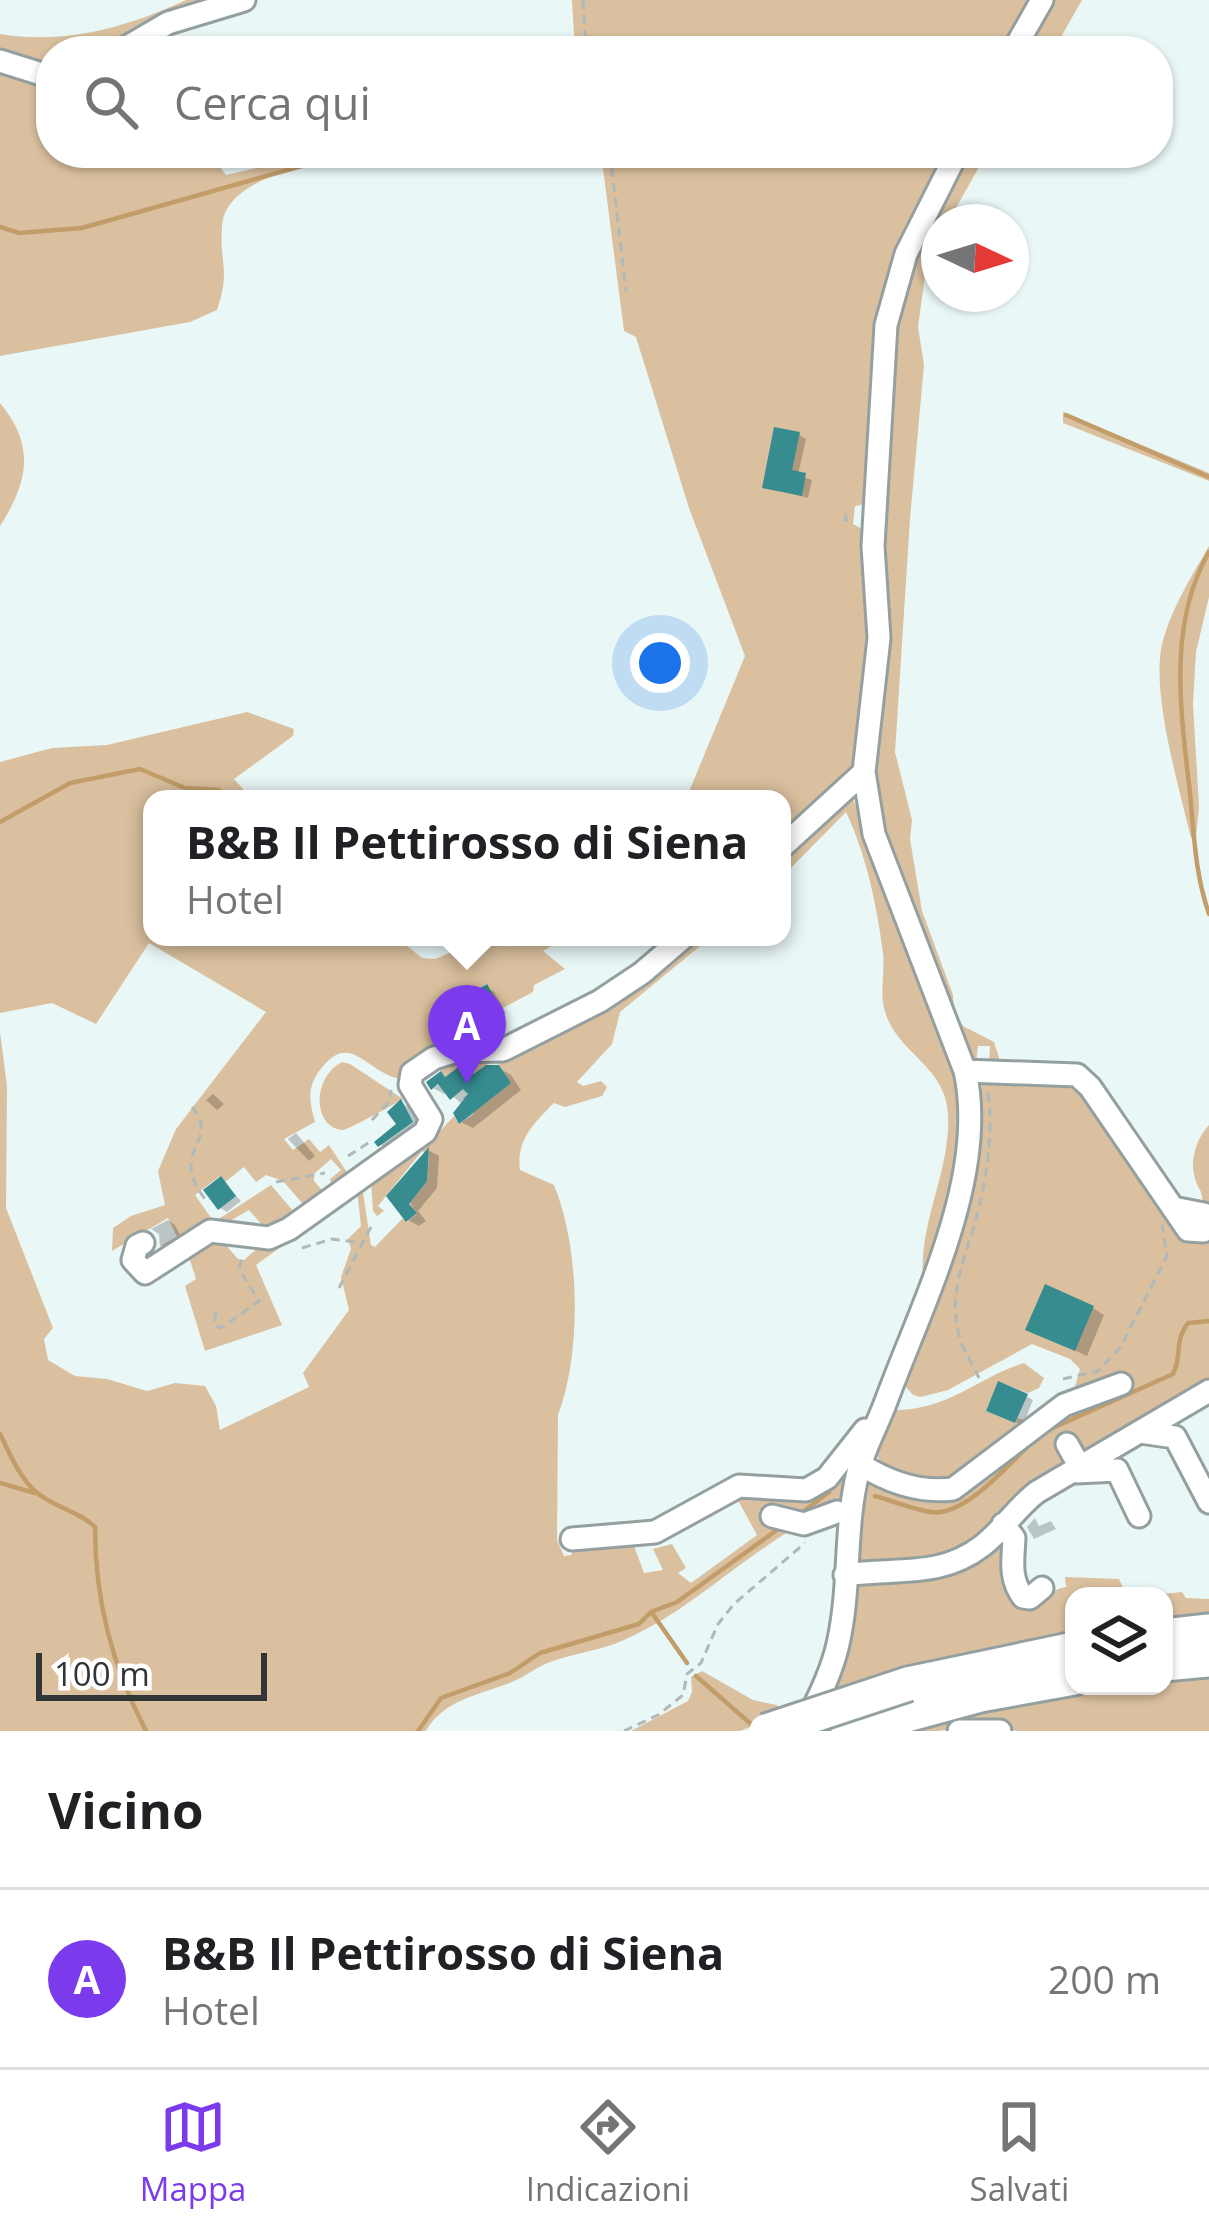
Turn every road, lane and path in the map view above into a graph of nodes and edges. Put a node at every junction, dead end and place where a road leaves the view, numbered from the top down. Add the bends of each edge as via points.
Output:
1 (244, 0) edge
2 (583, 0) edge
3 (1042, 0) edge
4 (146, 36) edge
5 (585, 36) edge
6 (1022, 36) edge
7 (0, 61) edge
8 (36, 74) edge
9 (612, 168) edge
10 (949, 168) edge
11 (626, 291) dead end
12 (846, 514) dead end
13 (861, 521) dead end
14 (864, 772) junction
15 (791, 839) edge
16 (674, 946) edge
17 (975, 1071) junction
18 (394, 1082) dead end
19 (192, 1107) dead end
20 (372, 1120) dead end
21 (374, 1140) dead end
22 (348, 1156) dead end
23 (326, 1173) dead end
24 (276, 1182) dead end
25 (205, 1199) dead end
26 (1167, 1215) joint
27 (374, 1223) dead end
28 (251, 1236) junction
29 (143, 1243) dead end
30 (364, 1243) junction
31 (302, 1248) dead end
32 (339, 1288) dead end
33 (216, 1312) dead end
34 (979, 1378) dead end
35 (1063, 1379) dead end
36 (1121, 1384) dead end
37 (1209, 1391) edge
38 (876, 1424) junction
39 (1139, 1432) junction
40 (1067, 1444) dead end
41 (860, 1464) junction
42 (1075, 1470) junction
43 (1209, 1502) edge
44 (838, 1512) joint
45 (1139, 1516) dead end
46 (781, 1519) dead end
47 (1003, 1525) junction
48 (572, 1539) dead end
49 (845, 1575) junction
50 (1042, 1588) dead end
51 (1209, 1631) edge
52 (1173, 1635) edge
53 (1065, 1652) edge
54 (1209, 1660) edge
55 (1173, 1663) edge
56 (1065, 1680) edge
57 (910, 1698) junction
58 (624, 1731) edge
59 (766, 1731) edge
60 (800, 1731) edge
61 (848, 1731) edge
62 (959, 1731) edge
63 (1000, 1731) edge

1 - 4 street
2 - 5 path
3 - 6 street
7 - 8 street
9 - 11 path
10 - 14 street via 906,254 886,325 872,546 879,638
12 - 13 path
14 - 15 street
14 - 17 street via 874,834
16 - 28 street via 600,1001 503,1050 457,1051 412,1073 410,1085 430,1119 425,1132 289,1229
17 - 26 street via 1077,1075
17 - 34 path via 991,1141 956,1299 959,1336
17 - 38 street via 954,1214
18 - 20 path
19 - 25 path via 202,1128 188,1158
21 - 22 path
23 - 24 path
26 - 35 path via 1166,1256 1120,1348 1098,1371
27 - 30 path
28 - 29 street via 210,1231 146,1273 133,1260
28 - 33 path via 239,1269 260,1301 221,1328
30 - 31 path via 332,1239
30 - 32 path
36 - 41 street via 1064,1405 953,1489 884,1479
37 - 39 street
38 - 41 street
38 - 48 street via 806,1490 747,1485 656,1532
39 - 42 street
39 - 43 street via 1175,1437
40 - 42 street
41 - 49 street
42 - 45 street via 1117,1471
42 - 47 street
44 - 46 street via 804,1523
44 - 58 path via 734,1604 687,1674 683,1695
47 - 49 street via 939,1568
47 - 50 street via 1014,1538 1016,1588 1023,1598
49 - 60 street via 832,1666
51 - 52 highway
53 - 57 highway
54 - 55 highway
56 - 57 highway
57 - 59 highway, bridge
57 - 61 highway
62 - 63 street

